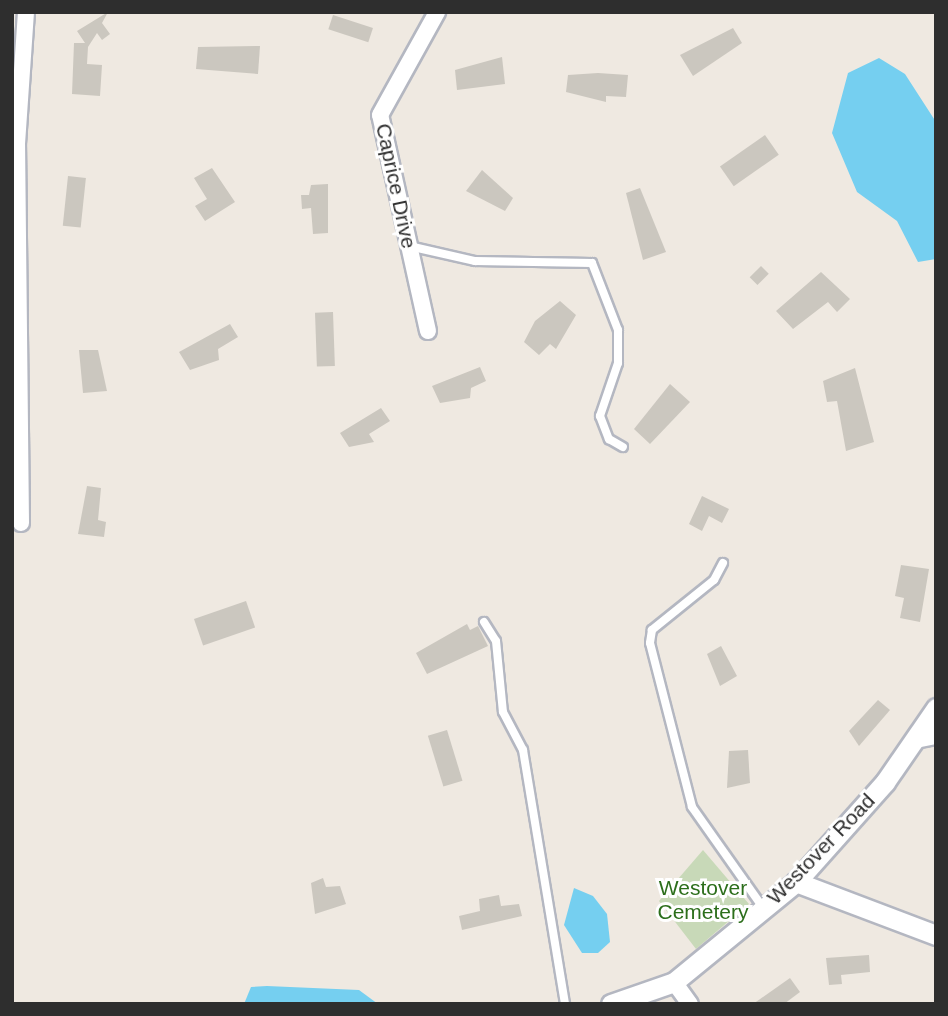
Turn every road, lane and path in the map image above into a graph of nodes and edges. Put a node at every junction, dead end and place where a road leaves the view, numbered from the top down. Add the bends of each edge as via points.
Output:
1 (26, 12) edge
2 (437, 12) edge
3 (409, 246) junction
4 (15, 253) edge
5 (428, 331) dead end
6 (16, 340) edge
7 (623, 447) dead end
8 (21, 523) dead end
9 (723, 564) dead end
10 (484, 622) dead end
11 (936, 708) edge
12 (936, 736) edge
13 (915, 740) junction
14 (796, 883) junction
15 (764, 909) junction
16 (936, 935) edge
17 (674, 982) junction
18 (565, 1004) edge
19 (611, 1004) edge
20 (690, 1004) edge

1 - 4 street
2 - 3 street, Caprice Drive via 380,115
3 - 5 street, Caprice Drive
3 - 7 lane via 475,261 592,263 618,330 618,363 600,416 609,439
4 - 6 street
6 - 8 street
9 - 15 lane via 714,580 652,630 650,643 692,807
10 - 18 lane via 496,640 503,712 523,750
11 - 13 street, Westover Road
12 - 13 street
13 - 14 street, Westover Road
14 - 15 street, Westover Road
14 - 16 street
15 - 17 street, Westover Road
17 - 19 street, Westover Road
17 - 20 street

